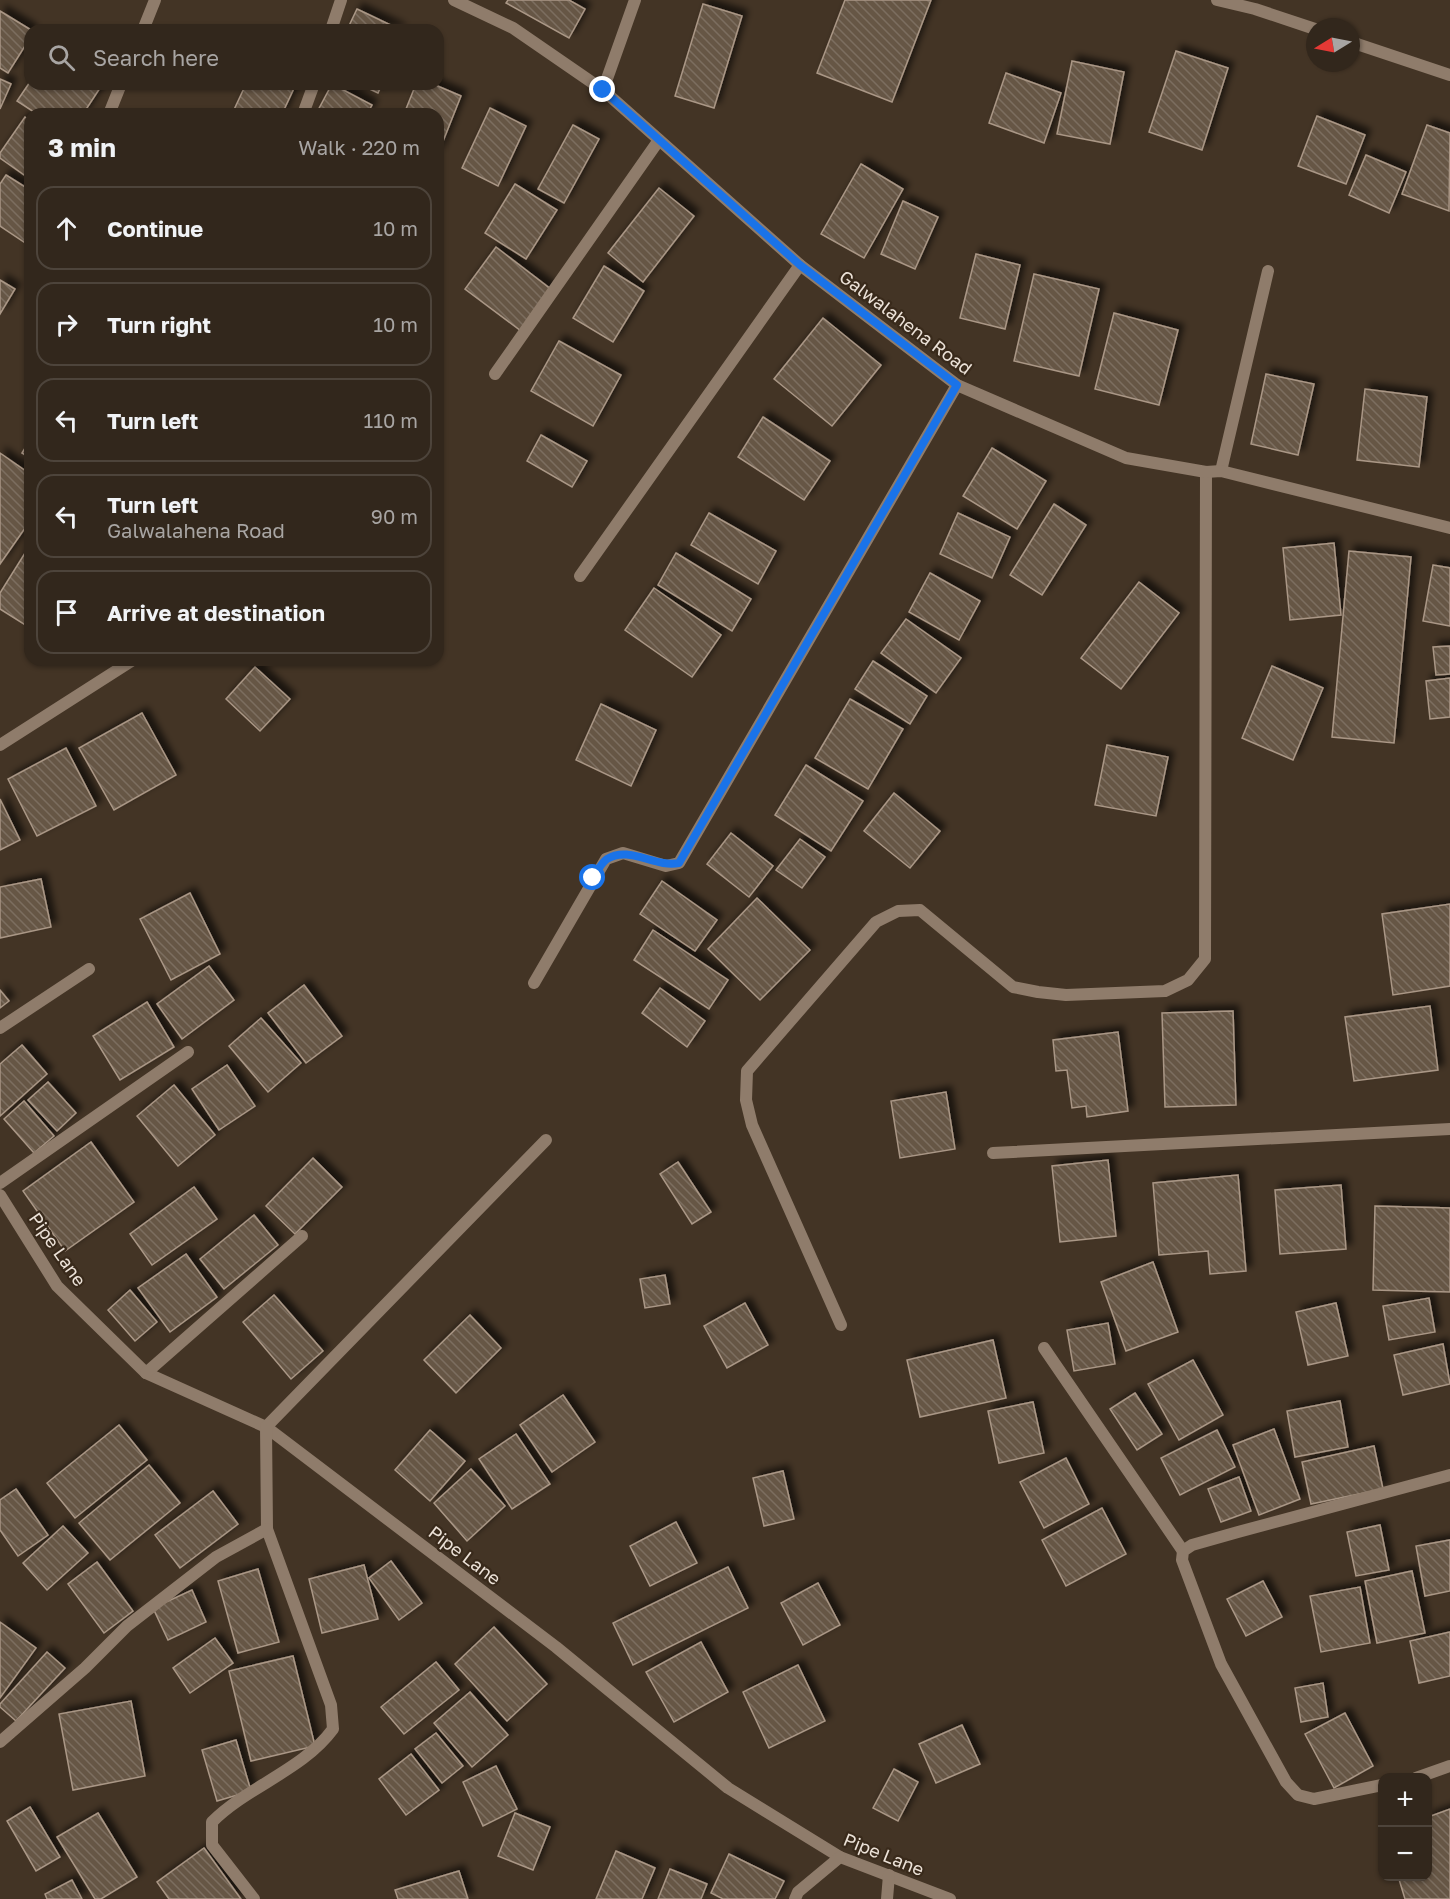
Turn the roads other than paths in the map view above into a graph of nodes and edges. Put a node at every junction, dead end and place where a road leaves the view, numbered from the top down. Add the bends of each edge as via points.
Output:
1 (155, 0) edge
2 (341, 0) edge
3 (453, 0) edge
4 (635, 0) edge
5 (1217, 0) edge
6 (145, 24) edge
7 (334, 24) edge
8 (1306, 26) edge
9 (1360, 45) edge
10 (1450, 75) edge
11 (119, 90) edge
12 (312, 90) edge
13 (603, 90) junction
14 (111, 108) edge
15 (305, 108) edge
16 (660, 140) junction
17 (800, 265) junction
18 (1268, 271) dead end
19 (495, 374) dead end
20 (957, 385) junction
21 (1221, 471) junction
22 (1206, 472) junction
23 (1450, 528) edge
24 (580, 576) dead end
25 (124, 666) edge
26 (0, 746) edge
27 (89, 969) dead end
28 (534, 983) dead end
29 (0, 1028) edge
30 (188, 1052) dead end
31 (1450, 1129) edge
32 (546, 1140) dead end
33 (993, 1153) dead end
34 (0, 1183) edge
35 (0, 1195) edge
36 (302, 1236) dead end
37 (841, 1325) dead end
38 (1044, 1348) dead end
39 (146, 1373) junction
40 (266, 1427) junction
41 (1450, 1475) edge
42 (267, 1529) junction
43 (1183, 1551) junction
44 (0, 1742) edge
45 (1450, 1766) edge
46 (1430, 1773) edge
47 (1378, 1786) edge
48 (840, 1857) junction
49 (889, 1875) junction
50 (254, 1899) edge
51 (795, 1899) edge
52 (887, 1899) edge
53 (950, 1899) edge

1 - 6 street
2 - 7 street
3 - 13 street, Galwalahena Road via 513,28
4 - 13 street
5 - 8 street
9 - 10 street
11 - 14 street
12 - 15 street
13 - 16 street, Galwalahena Road
16 - 17 street, Galwalahena Road
16 - 19 street
17 - 20 street, Galwalahena Road
17 - 24 street
18 - 21 street
20 - 22 street, Galwalahena Road via 1126,458
20 - 28 street via 679,863 666,866 624,853 606,859
21 - 22 street, Galwalahena Road
21 - 23 street, Galwalahena Road
22 - 37 street via 1205,959 1188,980 1165,991 1066,995 1038,992 1013,987 920,909 898,910 876,922 747,1071 746,1100 752,1125
25 - 26 street
27 - 29 street
30 - 34 street
31 - 33 street
32 - 40 street
35 - 39 street, Pipe Lane via 57,1286
36 - 39 street
38 - 43 street
39 - 40 street, Pipe Lane
40 - 42 street
40 - 48 street, Pipe Lane via 556,1647 728,1788
41 - 43 street via 1192,1545
42 - 44 street via 216,1557 127,1626 86,1668
42 - 50 street via 331,1705 333,1729 320,1747 228,1805 212,1822 212,1845
43 - 47 street via 1182,1560 1221,1664 1286,1782 1298,1795 1314,1800
45 - 46 street
48 - 49 street, Pipe Lane
48 - 51 street via 798,1892
49 - 52 street
49 - 53 street, Pipe Lane

